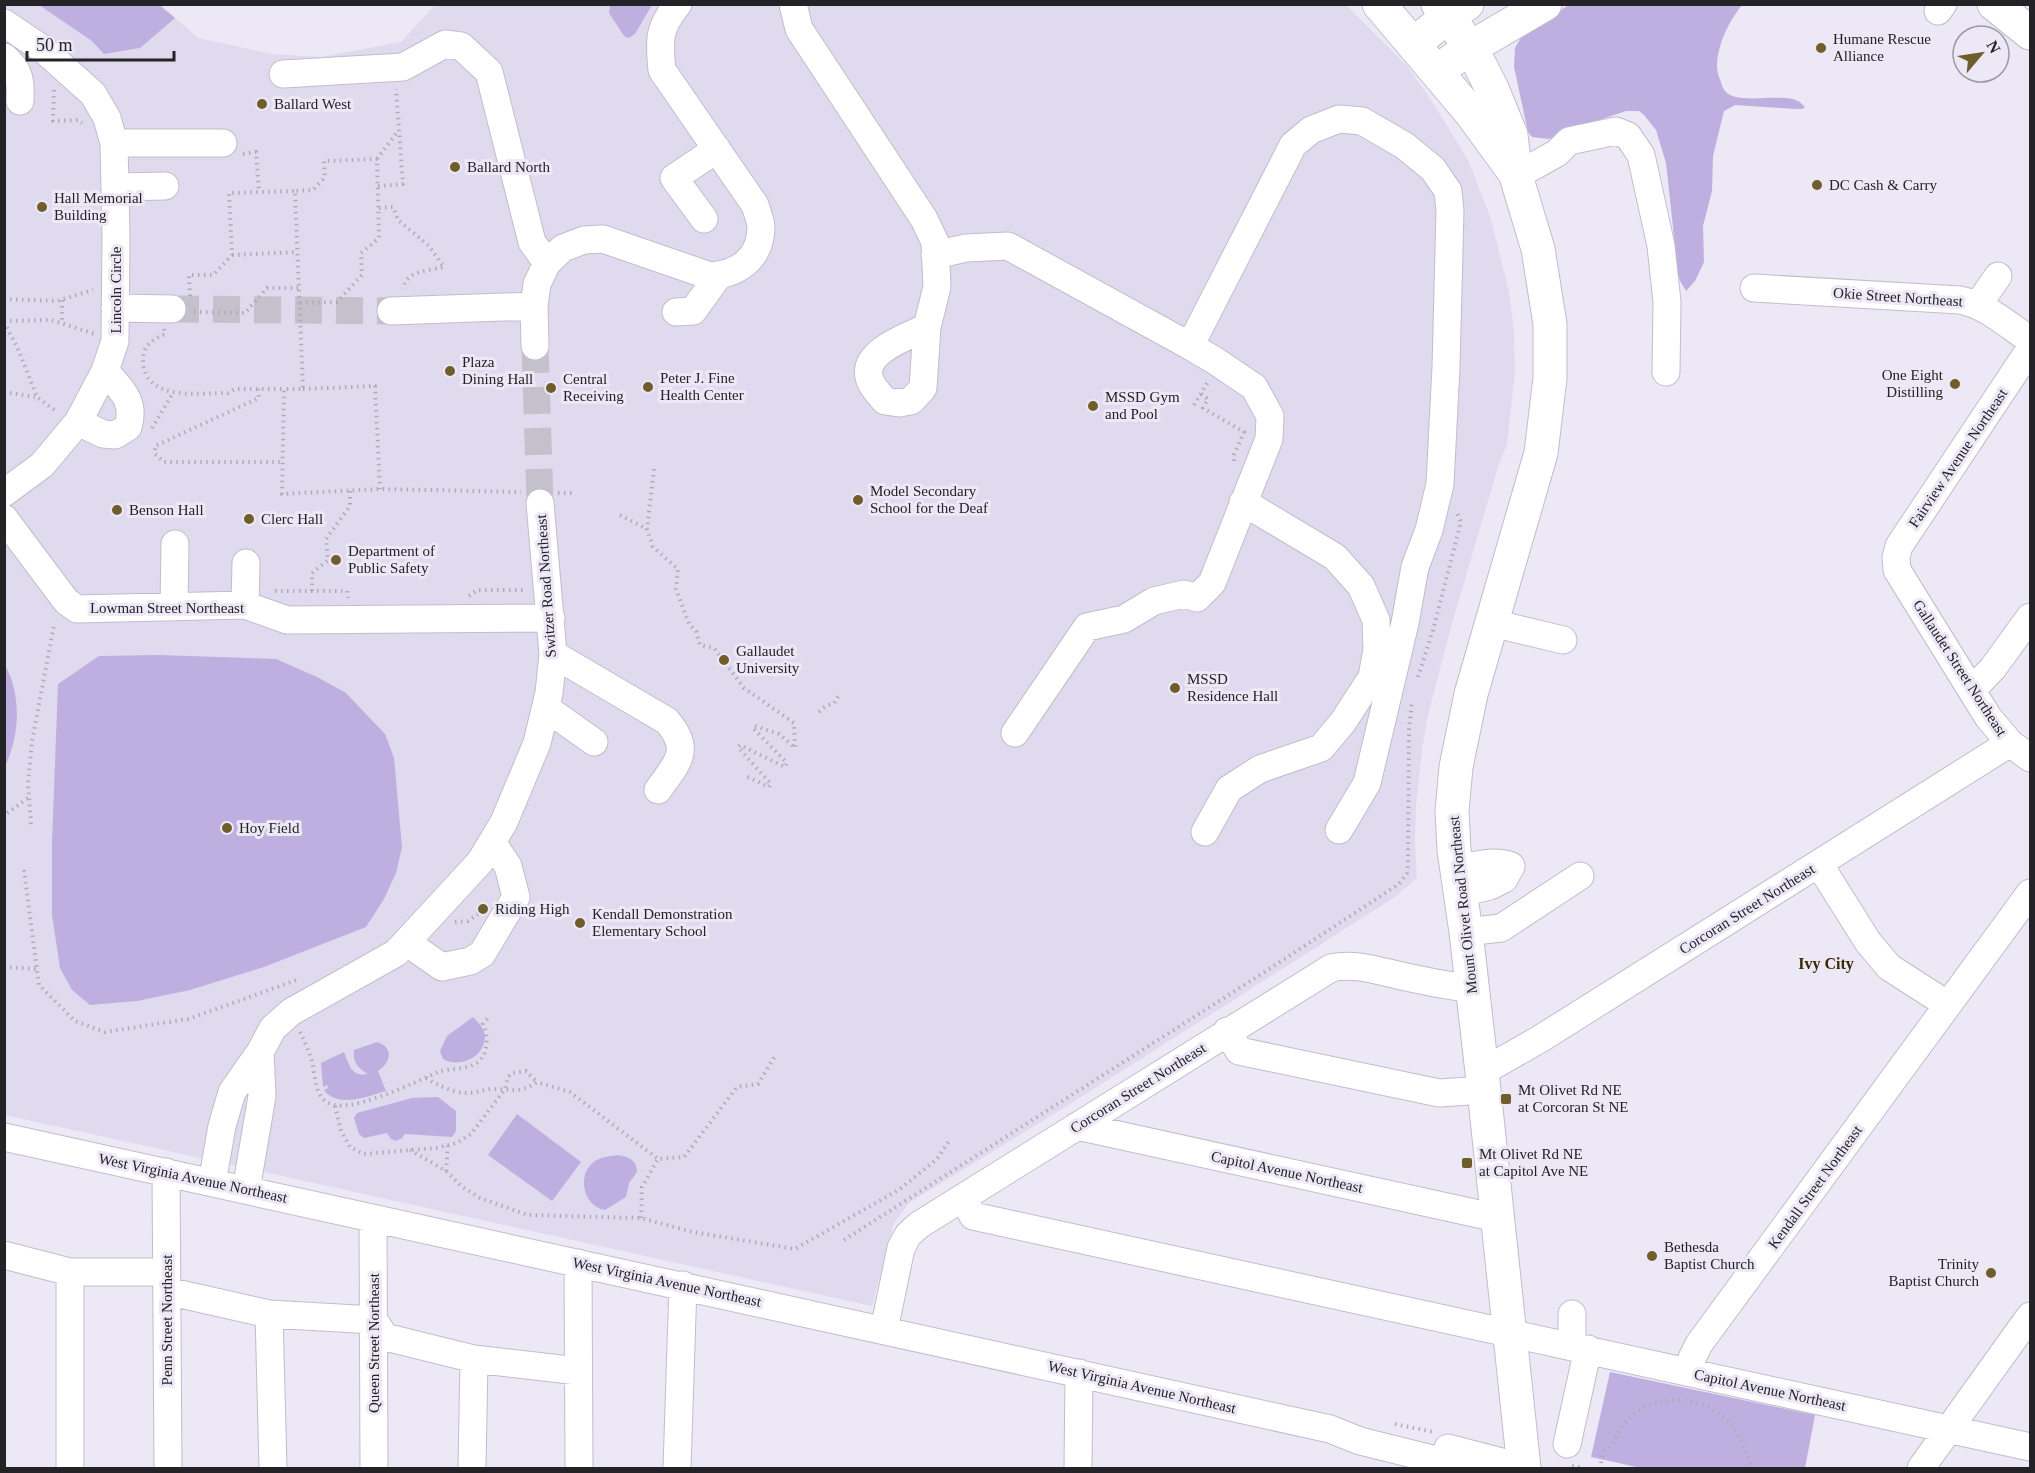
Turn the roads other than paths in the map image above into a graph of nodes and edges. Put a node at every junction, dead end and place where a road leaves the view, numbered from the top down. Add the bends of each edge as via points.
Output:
1 (678, 4) edge
2 (793, 4) edge
3 (1379, 4) edge
4 (1545, 4) edge
5 (1994, 4) edge
6 (1451, 8) edge
7 (4, 23) edge
8 (2031, 33) edge
9 (1413, 44) junction
10 (1470, 48) junction
11 (4, 57) edge
12 (1437, 71) junction
13 (283, 74) dead end
14 (20, 101) dead end
15 (114, 143) junction
16 (223, 143) road end
17 (717, 149) junction
18 (1516, 176) junction
19 (165, 186) dead end
20 (116, 188) junction
21 (704, 219) dead end
22 (935, 255) junction
23 (547, 263) junction
24 (719, 275) junction
25 (1998, 276) dead end
26 (1754, 288) dead end
27 (109, 298) junction
28 (1978, 305) junction
29 (534, 306) junction
30 (397, 310) tunnel mouth
31 (676, 312) dead end
32 (168, 316) tunnel mouth
33 (927, 327) dead end
34 (2031, 340) edge
35 (536, 346) tunnel mouth
36 (1190, 346) junction
37 (2031, 349) edge
38 (105, 371) junction
39 (1666, 372) dead end
40 (62, 429) junction
41 (5, 478) edge
42 (5, 492) edge
43 (541, 496) tunnel mouth
44 (1243, 502) junction
45 (4, 518) edge
46 (175, 544) dead end
47 (246, 562) dead end
48 (1897, 570) joint
49 (245, 605) junction
50 (174, 607) junction
51 (2031, 617) edge
52 (551, 618) junction
53 (1492, 623) junction
54 (1563, 640) dead end
55 (554, 654) junction
56 (1972, 690) junction
57 (546, 708) junction
58 (1015, 733) dead end
59 (594, 742) dead end
60 (2020, 751) edge
61 (658, 790) dead end
62 (1205, 831) dead end
63 (1339, 831) dead end
64 (492, 842) junction
65 (1819, 864) junction
66 (1580, 876) dead end
67 (2031, 892) edge
68 (1466, 932) junction
69 (406, 942) junction
70 (1472, 989) junction
71 (1948, 1005) junction
72 (1227, 1032) junction
73 (260, 1052) junction
74 (1483, 1081) junction
75 (1077, 1126) junction
76 (4, 1137) edge
77 (166, 1172) junction
78 (212, 1183) junction
79 (246, 1190) junction
80 (963, 1198) junction
81 (373, 1218) junction
82 (1497, 1218) junction
83 (4, 1255) edge
84 (578, 1263) junction
85 (70, 1272) junction
86 (167, 1282) junction
87 (682, 1285) junction
88 (269, 1314) junction
89 (1572, 1314) dead end
90 (2031, 1316) edge
91 (374, 1320) junction
92 (884, 1330) junction
93 (1510, 1333) junction
94 (1580, 1348) junction
95 (474, 1359) junction
96 (578, 1371) junction
97 (1079, 1372) junction
98 (1688, 1372) junction
99 (1330, 1429) junction
100 (1949, 1429) junction
101 (1567, 1444) dead end
102 (2031, 1447) edge
103 (70, 1468) edge
104 (168, 1468) edge
105 (273, 1468) edge
106 (374, 1468) edge
107 (472, 1468) edge
108 (579, 1468) edge
109 (677, 1468) edge
110 (1078, 1468) edge
111 (1469, 1468) edge
112 (1514, 1468) edge
113 (1524, 1468) edge
114 (1921, 1468) edge

1 - 17 street via 667,18 659,43 662,70
2 - 22 street via 799,29 924,219 935,242
3 - 9 main road, Mount Olivet Road Northeast
4 - 10 main road
5 - 8 main road
6 - 9 main road
6 - 10 main road, Mount Olivet Road Northeast
7 - 15 street, Lincoln Circle via 44,50 93,94 107,118
9 - 12 main road, Mount Olivet Road Northeast
10 - 12 main road
10 - 18 main road, Mount Olivet Road Northeast via 1512,135
11 - 14 street via 21,79
12 - 18 main road, Mount Olivet Road Northeast
13 - 23 street via 403,67 445,44 461,46 489,72 532,242
15 - 16 street
15 - 20 street, Lincoln Circle
17 - 21 street via 674,178
17 - 24 street via 755,205 761,227 756,250 743,266
18 - 39 street via 1557,153 1569,141 1616,131 1629,136 1641,155 1661,246
18 - 53 main road, Mount Olivet Road Northeast via 1544,275 1550,324 1550,378 1541,453
19 - 20 street
20 - 27 street, Lincoln Circle
22 - 33 street via 937,286
22 - 36 street via 966,248 1008,246
23 - 24 street via 563,248 584,240 603,239 710,276
23 - 29 street via 537,284
24 - 31 street via 693,311
25 - 28 street
26 - 28 street, Okie Street Northeast via 1960,300
27 - 32 street
27 - 38 street, Lincoln Circle via 115,341
28 - 34 street, Okie Street Northeast
29 - 30 street
29 - 35 street
36 - 44 street via 1254,387 1270,417 1269,440
36 - 63 street via 1293,145 1311,130 1339,119 1362,121 1412,152 1433,169 1448,190 1440,484 1415,567 1406,623 1367,783
37 - 48 street, Fairview Avenue Northeast via 1899,546
38 - 40 street, Lincoln Circle
38 - 40 street via 128,401 132,414 128,426 115,435
40 - 42 street, Lincoln Circle via 42,465
41 - 42 street
43 - 52 street, Switzer Road Northeast
44 - 58 street via 1212,583 1197,598 1184,594 1154,601 1124,619 1087,627
44 - 62 street via 1335,557 1361,586 1376,620 1377,650 1372,677 1321,748 1260,769 1230,789
45 - 50 street, Lowman Street Northeast via 66,601 77,609
46 - 50 street
47 - 49 street
48 - 56 street, Gallaudet Street Northeast
49 - 50 street, Lowman Street Northeast
49 - 52 street, Lowman Street Northeast via 288,620
51 - 56 street
52 - 55 street, Switzer Road Northeast
53 - 54 street
53 - 68 main road, Mount Olivet Road Northeast via 1471,694 1456,767 1452,811
55 - 57 street, Switzer Road Northeast
55 - 61 street via 667,721 675,730 681,756
56 - 60 street, Gallaudet Street Northeast via 1988,717
57 - 59 street
57 - 64 street, Switzer Road Northeast via 537,743
60 - 65 street, Corcoran Street Northeast
64 - 69 street, Switzer Road Northeast via 480,862
64 - 69 street via 508,866 516,897 482,954 442,967
65 - 71 street via 1868,942 1889,967
65 - 74 street, Corcoran Street Northeast via 1546,1049
66 - 68 street via 1501,928
67 - 71 street, Kendall Street Northeast
68 - 70 main road, Mount Olivet Road Northeast
69 - 73 street, Switzer Road Northeast via 396,953 291,1012 273,1028
70 - 72 street, Corcoran Street Northeast via 1341,966 1331,968
70 - 74 main road, Mount Olivet Road Northeast
71 - 98 street, Kendall Street Northeast via 1792,1202 1699,1344
72 - 74 street via 1239,1051 1439,1093
72 - 75 street, Corcoran Street Northeast
73 - 78 street, Switzer Road Northeast via 232,1092
73 - 79 street via 261,1096
74 - 82 main road, Mount Olivet Road Northeast
75 - 80 street, Corcoran Street Northeast
75 - 82 street, Capitol Avenue Northeast
76 - 77 street, West Virginia Avenue Northeast
77 - 78 street, West Virginia Avenue Northeast
77 - 86 street, Penn Street Northeast
78 - 79 street, West Virginia Avenue Northeast
79 - 81 street, West Virginia Avenue Northeast
80 - 92 street, Corcoran Street Northeast via 918,1225 904,1242
80 - 93 street, Capitol Avenue Northeast via 973,1216
81 - 84 street, West Virginia Avenue Northeast
81 - 91 street, Queen Street Northeast
82 - 93 main road, Mount Olivet Road Northeast
83 - 85 street
84 - 87 street, West Virginia Avenue Northeast
84 - 96 street
85 - 86 street
85 - 103 street
86 - 88 street
86 - 104 street, Penn Street Northeast
87 - 92 street, West Virginia Avenue Northeast
87 - 109 street
88 - 91 street
88 - 105 street
89 - 94 street
90 - 100 street
91 - 95 street via 385,1337
91 - 106 street, Queen Street Northeast
92 - 97 street, West Virginia Avenue Northeast
93 - 94 street, Capitol Avenue Northeast
93 - 113 main road, Mount Olivet Road Northeast
94 - 98 street, Capitol Avenue Northeast
94 - 101 street
95 - 96 street
95 - 107 street
96 - 108 street
97 - 99 street, West Virginia Avenue Northeast
97 - 110 street
98 - 100 street, Capitol Avenue Northeast
99 - 111 street, West Virginia Avenue Northeast via 1360,1441
99 - 112 street, West Virginia Avenue Northeast via 1361,1426
100 - 102 street, Capitol Avenue Northeast
100 - 114 street

